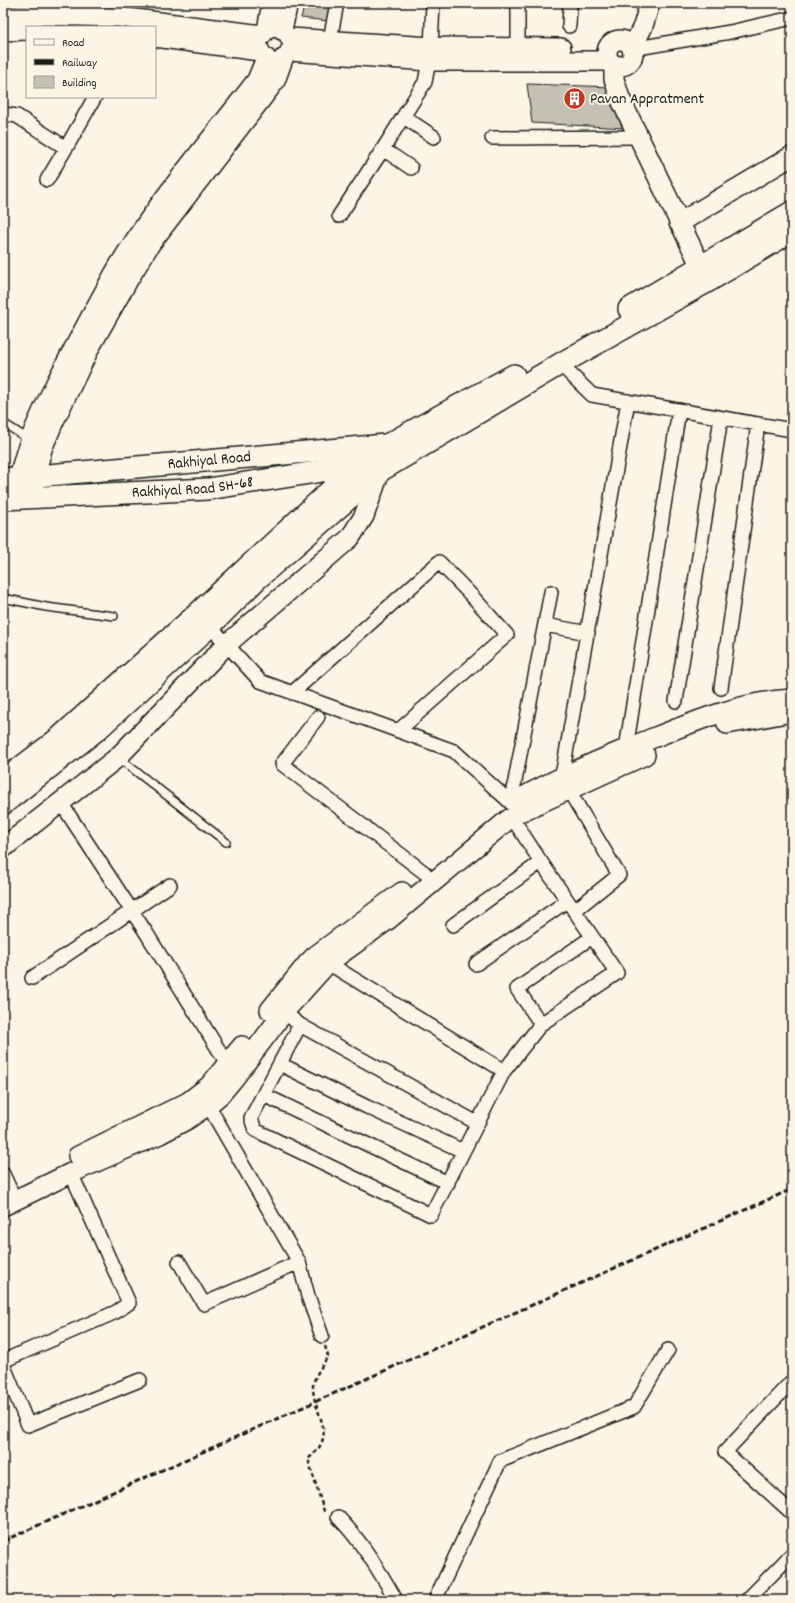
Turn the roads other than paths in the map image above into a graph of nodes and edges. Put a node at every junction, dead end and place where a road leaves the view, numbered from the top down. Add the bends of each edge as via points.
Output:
1 (272, 3) edge
2 (288, 3) edge
3 (337, 3) edge
4 (433, 3) edge
5 (518, 3) edge
6 (570, 3) edge
7 (650, 3) edge
8 (119, 10) edge
9 (3, 16) edge
10 (792, 18) edge
11 (569, 26) dead end
12 (26, 30) edge
13 (3, 31) edge
14 (156, 37) edge
15 (330, 40) junction
16 (275, 44) junction
17 (518, 47) junction
18 (632, 49) junction
19 (430, 54) junction
20 (610, 58) junction
21 (94, 98) edge
22 (3, 114) edge
23 (404, 117) junction
24 (637, 136) junction
25 (434, 137) dead end
26 (492, 138) dead end
27 (66, 148) junction
28 (383, 149) junction
29 (792, 156) edge
30 (411, 168) dead end
31 (47, 180) dead end
32 (792, 212) edge
33 (339, 216) dead end
34 (679, 223) junction
35 (792, 231) edge
36 (701, 267) junction
37 (560, 364) junction
38 (628, 402) junction
39 (679, 410) junction
40 (721, 418) junction
41 (3, 423) edge
42 (758, 424) junction
43 (792, 430) edge
44 (36, 444) junction
45 (387, 445) junction
46 (416, 449) junction
47 (358, 465) junction
48 (380, 471) junction
49 (19, 477) edge
50 (17, 498) edge
51 (551, 592) dead end
52 (3, 598) edge
53 (114, 616) dead end
54 (545, 625) junction
55 (210, 626) junction
56 (588, 633) junction
57 (226, 644) junction
58 (720, 688) dead end
59 (292, 693) junction
60 (792, 698) edge
61 (676, 701) dead end
62 (792, 712) edge
63 (318, 717) dead end
64 (720, 719) junction
65 (398, 731) junction
66 (626, 749) junction
67 (118, 757) junction
68 (3, 781) edge
69 (565, 783) junction
70 (61, 803) junction
71 (3, 804) edge
72 (512, 810) junction
73 (226, 842) dead end
74 (3, 848) edge
75 (541, 862) junction
76 (425, 873) junction
77 (170, 885) dead end
78 (570, 906) junction
79 (131, 910) junction
80 (453, 925) dead end
81 (592, 937) junction
82 (328, 963) junction
83 (476, 964) dead end
84 (32, 978) dead end
85 (284, 1012) junction
86 (541, 1024) junction
87 (300, 1025) junction
88 (280, 1064) junction
89 (228, 1065) junction
90 (504, 1071) junction
91 (264, 1095) junction
92 (208, 1105) junction
93 (477, 1123) junction
94 (463, 1151) junction
95 (71, 1173) junction
96 (448, 1183) junction
97 (7, 1193) edge
98 (179, 1262) dead end
99 (299, 1262) junction
100 (322, 1336) road end
101 (668, 1350) dead end
102 (3, 1362) edge
103 (140, 1380) dead end
104 (792, 1381) edge
105 (792, 1513) edge
106 (338, 1517) road end
107 (792, 1554) edge
108 (396, 1600) edge
109 (435, 1600) edge
110 (747, 1600) edge

1 - 16 street
2 - 16 street
3 - 15 street
4 - 19 street
5 - 17 street
6 - 11 street
7 - 18 street
8 - 9 street
8 - 16 street
10 - 18 street
12 - 13 street
14 - 16 street
15 - 16 street
15 - 19 street
16 - 19 street
16 - 44 street via 275,81 150,244 90,347 54,421
17 - 19 street
17 - 20 street
18 - 20 street via 633,56 628,63 620,66
19 - 20 street
19 - 23 street via 424,82
20 - 24 street via 616,88
21 - 27 street
22 - 27 street via 17,116
23 - 25 street
23 - 28 street
24 - 26 street
24 - 34 street
27 - 31 street
28 - 30 street
28 - 33 street
29 - 34 street
32 - 36 main road
34 - 36 street
35 - 37 main road
36 - 45 main road via 566,346
37 - 38 street via 592,395
37 - 46 main road
38 - 39 street
38 - 56 street
39 - 40 street
39 - 66 street
40 - 42 street
40 - 61 street
41 - 44 lane
42 - 43 street
42 - 58 street
44 - 49 street
45 - 46 main road, Rakhiyal Road
45 - 47 main road
45 - 49 main road, Rakhiyal Road
46 - 48 main road
47 - 48 main road, Rakhiyal Road SH-68
47 - 50 main road, Rakhiyal Road SH-68 via 208,489
47 - 68 main road via 59,738
48 - 55 main road via 258,578
48 - 57 street via 364,516 350,538
49 - 50 street
51 - 54 street
52 - 53 lane
54 - 56 street
54 - 72 street via 515,781
55 - 57 street
55 - 71 main road via 98,729
56 - 69 street
57 - 59 street via 260,681
57 - 67 street
59 - 65 street
59 - 65 street via 439,562 507,635
60 - 64 street via 762,702
62 - 64 street via 736,721
63 - 76 street via 282,764
64 - 66 street via 702,718
64 - 69 street via 702,731
65 - 72 street via 454,751
66 - 69 street
67 - 70 street
67 - 73 lane
69 - 72 street
69 - 78 street via 619,875
70 - 74 street
70 - 79 street
72 - 75 street
72 - 76 street
72 - 82 street via 395,914
75 - 78 street
75 - 80 street
76 - 89 street via 308,963
77 - 79 street
78 - 81 street
78 - 83 street
79 - 84 street
79 - 89 street
81 - 86 street via 517,989
81 - 86 street via 617,973
82 - 85 street
82 - 90 street
85 - 87 street
85 - 92 street via 235,1077
86 - 90 street
87 - 88 street
87 - 93 street
88 - 91 street
88 - 94 street
89 - 97 street via 209,1086 188,1102
90 - 93 street
91 - 96 street
91 - 96 street via 251,1118 255,1130 431,1215
92 - 95 street via 160,1134
92 - 99 street
93 - 94 street
94 - 96 street
95 - 97 street
95 - 102 street via 129,1303 116,1312
98 - 99 street via 204,1304
99 - 100 street
101 - 109 street via 634,1406 500,1461
102 - 103 street via 28,1425
104 - 105 street via 725,1452
106 - 108 street via 375,1563
107 - 110 street

